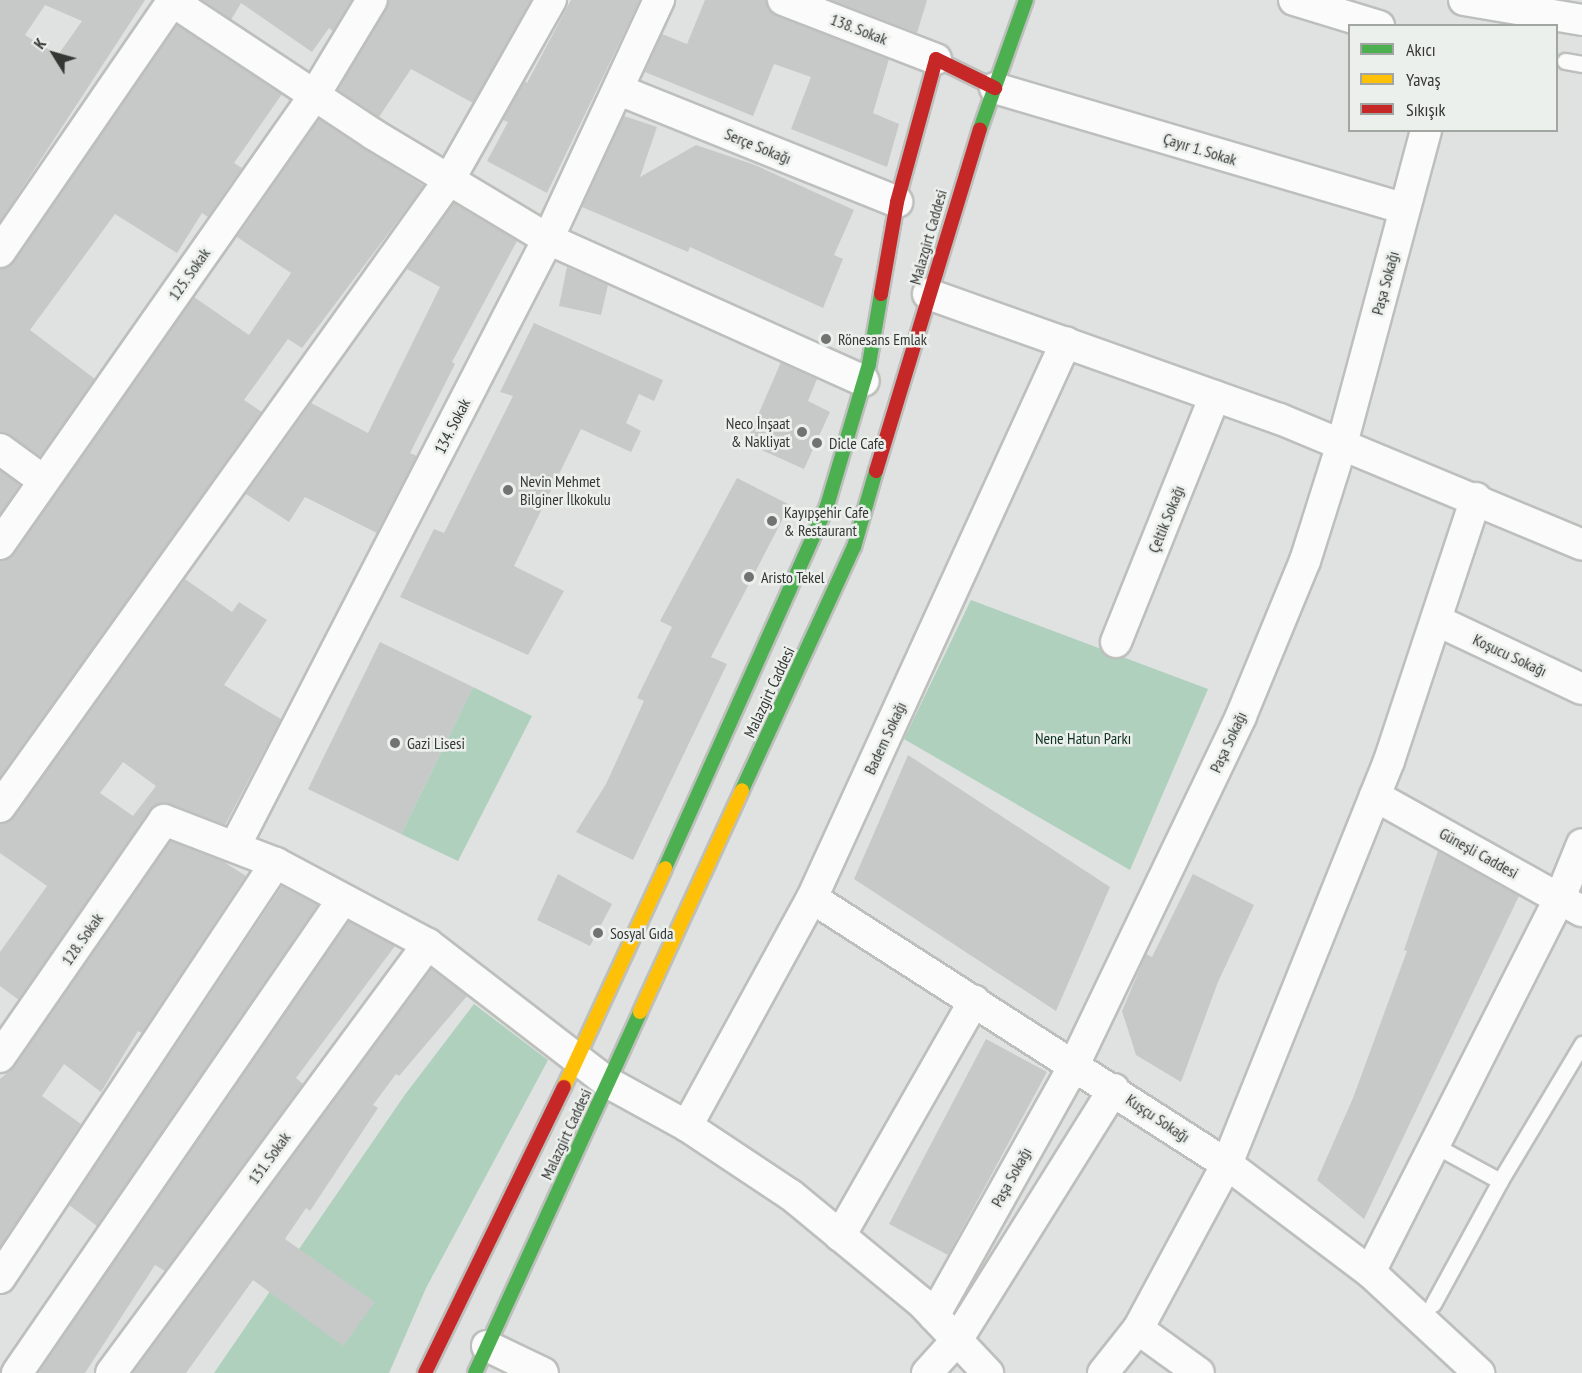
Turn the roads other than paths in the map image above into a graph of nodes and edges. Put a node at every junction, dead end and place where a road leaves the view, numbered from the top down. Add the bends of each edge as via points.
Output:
1 (172, 0) edge
2 (372, 0) edge
3 (551, 0) edge
4 (659, 0) edge
5 (783, 0) edge
6 (1026, 0) edge
7 (1294, 0) edge
8 (1464, 0) edge
9 (1582, 20) edge
10 (1372, 24) edge
11 (1457, 24) edge
12 (936, 59) junction
13 (1565, 61) dead end
14 (1582, 64) edge
15 (995, 88) junction
16 (619, 90) junction
17 (314, 96) junction
18 (1425, 132) edge
19 (449, 180) junction
20 (897, 202) junction
21 (1405, 209) junction
22 (548, 239) junction
23 (0, 252) edge
24 (928, 294) junction
25 (1066, 342) junction
26 (864, 381) junction
27 (1215, 396) junction
28 (1342, 444) junction
29 (0, 448) edge
30 (44, 481) junction
31 (1476, 498) junction
32 (0, 544) edge
33 (1582, 545) edge
34 (1438, 621) junction
35 (1116, 642) dead end
36 (1582, 689) edge
37 (1375, 796) junction
38 (0, 807) edge
39 (1582, 844) edge
40 (235, 846) junction
41 (276, 863) junction
42 (812, 898) junction
43 (343, 899) junction
44 (1571, 904) edge
45 (428, 944) junction
46 (974, 1001) junction
47 (1582, 1044) edge
48 (0, 1057) edge
49 (577, 1061) junction
50 (1074, 1065) junction
51 (608, 1082) junction
52 (1113, 1089) junction
53 (687, 1126) junction
54 (1434, 1145) junction
55 (1227, 1164) junction
56 (1500, 1181) junction
57 (840, 1236) junction
58 (1370, 1272) junction
59 (0, 1278) edge
60 (1433, 1304) dead end
61 (934, 1316) junction
62 (1138, 1329) junction
63 (957, 1341) junction
64 (487, 1346) junction
65 (1461, 1367) edge
66 (17, 1373) edge
67 (111, 1373) edge
68 (425, 1373) edge
69 (475, 1373) edge
70 (543, 1373) edge
71 (927, 1373) edge
72 (988, 1373) edge
73 (1103, 1373) edge
74 (1199, 1373) edge

1 - 17 street
1 - 23 street
2 - 17 street, 125. Sokak
3 - 19 street
4 - 16 street, 134. Sokak
5 - 12 street, 138. Sokak
6 - 15 main road, Malazgirt Caddesi
7 - 10 street
8 - 9 street
8 - 11 street
12 - 15 main road
12 - 20 main road, Malazgirt Caddesi
13 - 14 lane
15 - 21 street, Çayır 1. Sokak
15 - 24 main road, Malazgirt Caddesi via 959,188
16 - 20 street, Serçe Sokağı
16 - 22 street, 134. Sokak
17 - 19 street
17 - 30 street, 125. Sokak
18 - 21 street, Paşa Sokağı
19 - 22 street
19 - 38 street
20 - 26 main road, Malazgirt Caddesi
21 - 28 street, Paşa Sokağı
22 - 26 street
22 - 40 street, 134. Sokak
24 - 25 street
24 - 51 main road, Malazgirt Caddesi via 854,547
25 - 27 street
25 - 42 street, Badem Sokağı
26 - 49 main road, Malazgirt Caddesi via 827,506
27 - 28 street
27 - 35 street, Çeltik Sokağı
28 - 31 street
28 - 50 street, Paşa Sokağı via 1305,561 1241,716
29 - 30 street
30 - 32 street, 125. Sokak
31 - 33 street
31 - 34 street
34 - 36 street, Koşucu Sokağı
34 - 37 street
37 - 44 street, Güneşli Caddesi
37 - 55 street
39 - 44 street
40 - 41 street
40 - 48 street, 128. Sokak via 165,820
41 - 43 street
41 - 59 street
42 - 46 street, Kuşçu Sokağı
42 - 53 street, Badem Sokağı
43 - 45 street
43 - 66 street
44 - 54 street
45 - 49 street
45 - 67 street, 131. Sokak
46 - 50 street, Kuşçu Sokağı
46 - 57 street
47 - 56 lane
49 - 51 street
49 - 68 main road, Malazgirt Caddesi
50 - 52 street, Kuşçu Sokağı
50 - 61 street, Paşa Sokağı
51 - 53 street
51 - 64 main road, Malazgirt Caddesi
52 - 55 street, Kuşçu Sokağı
52 - 63 street
53 - 57 street via 791,1195
54 - 56 lane
54 - 58 street
55 - 58 street, Kuşçu Sokağı
55 - 62 street
56 - 60 lane
57 - 61 street
58 - 65 street, Kuşçu Sokağı
61 - 63 street
62 - 73 street
62 - 74 street
63 - 71 street
63 - 72 street
64 - 69 main road, Malazgirt Caddesi
64 - 70 street

